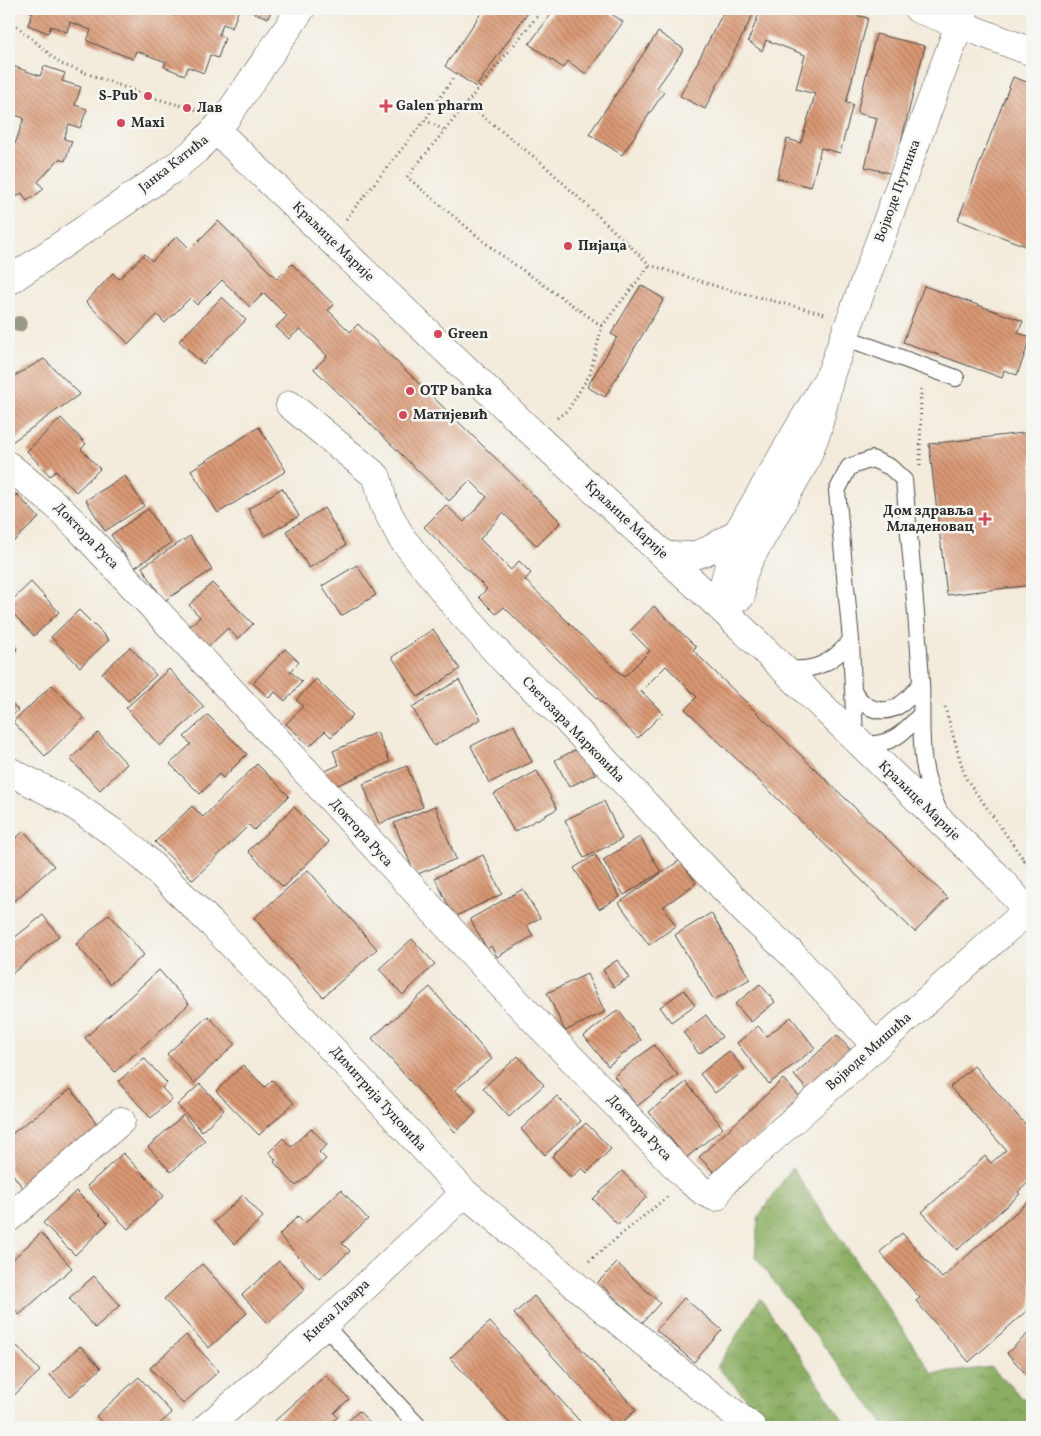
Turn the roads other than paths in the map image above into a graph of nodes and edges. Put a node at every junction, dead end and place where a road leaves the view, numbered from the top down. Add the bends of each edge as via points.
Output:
1 (301, 9) edge
2 (918, 9) edge
3 (962, 16) edge
4 (1032, 52) edge
5 (221, 124) junction
6 (9, 280) edge
7 (846, 330) junction
8 (831, 372) junction
9 (956, 378) dead end
10 (290, 405) dead end
11 (9, 466) edge
12 (738, 532) junction
13 (664, 556) junction
14 (733, 619) junction
15 (851, 640) junction
16 (782, 668) junction
17 (921, 683) junction
18 (853, 690) junction
19 (920, 715) junction
20 (858, 742) junction
21 (9, 771) edge
22 (946, 827) junction
23 (1030, 913) edge
24 (876, 1046) junction
25 (122, 1121) dead end
26 (465, 1193) junction
27 (715, 1197) joint
28 (12, 1208) edge
29 (324, 1325) junction
30 (208, 1427) edge
31 (420, 1427) edge
32 (752, 1427) edge

1 - 5 street, Јанка Катића
2 - 3 street
3 - 4 street
3 - 7 street, Војводе Путника
5 - 6 street, Јанка Катића via 170,171
5 - 13 street, Краљице Марије via 330,240
7 - 8 street, Војводе Путника
7 - 9 lane via 924,368
8 - 12 street, Војводе Путника
8 - 14 street, Војводе Путника via 817,431 805,462 749,560 742,577 744,613
10 - 24 street, Светозара Марковића via 377,477 384,505 401,537 458,609 745,910 792,954
11 - 27 street, Доктора Руса via 56,504 517,1002 688,1179
12 - 13 street via 703,554
12 - 14 street, Војводе Путника via 723,586
13 - 14 street, Краљице Марије
14 - 16 street, Краљице Марије
15 - 16 lane via 842,652 822,665 799,671
15 - 17 lane via 837,491 849,467 872,459 890,467 904,480
15 - 18 lane
16 - 20 street, Краљице Марије
17 - 18 lane via 910,699 895,709 882,710 866,705
17 - 19 lane
18 - 20 lane
19 - 20 lane via 908,729 880,745
19 - 22 lane via 923,769 928,789
20 - 22 street, Краљице Марије
21 - 26 street, Димитрија Туцовића via 93,818 164,875
22 - 23 street, Краљице Марије
23 - 24 street, Војводе Мишића
24 - 27 street, Војводе Мишића via 722,1184
25 - 28 street
26 - 29 street, Кнеза Лазара
26 - 32 street, Димитрија Туцовића via 671,1365
29 - 30 street, Кнеза Лазара
29 - 31 lane

